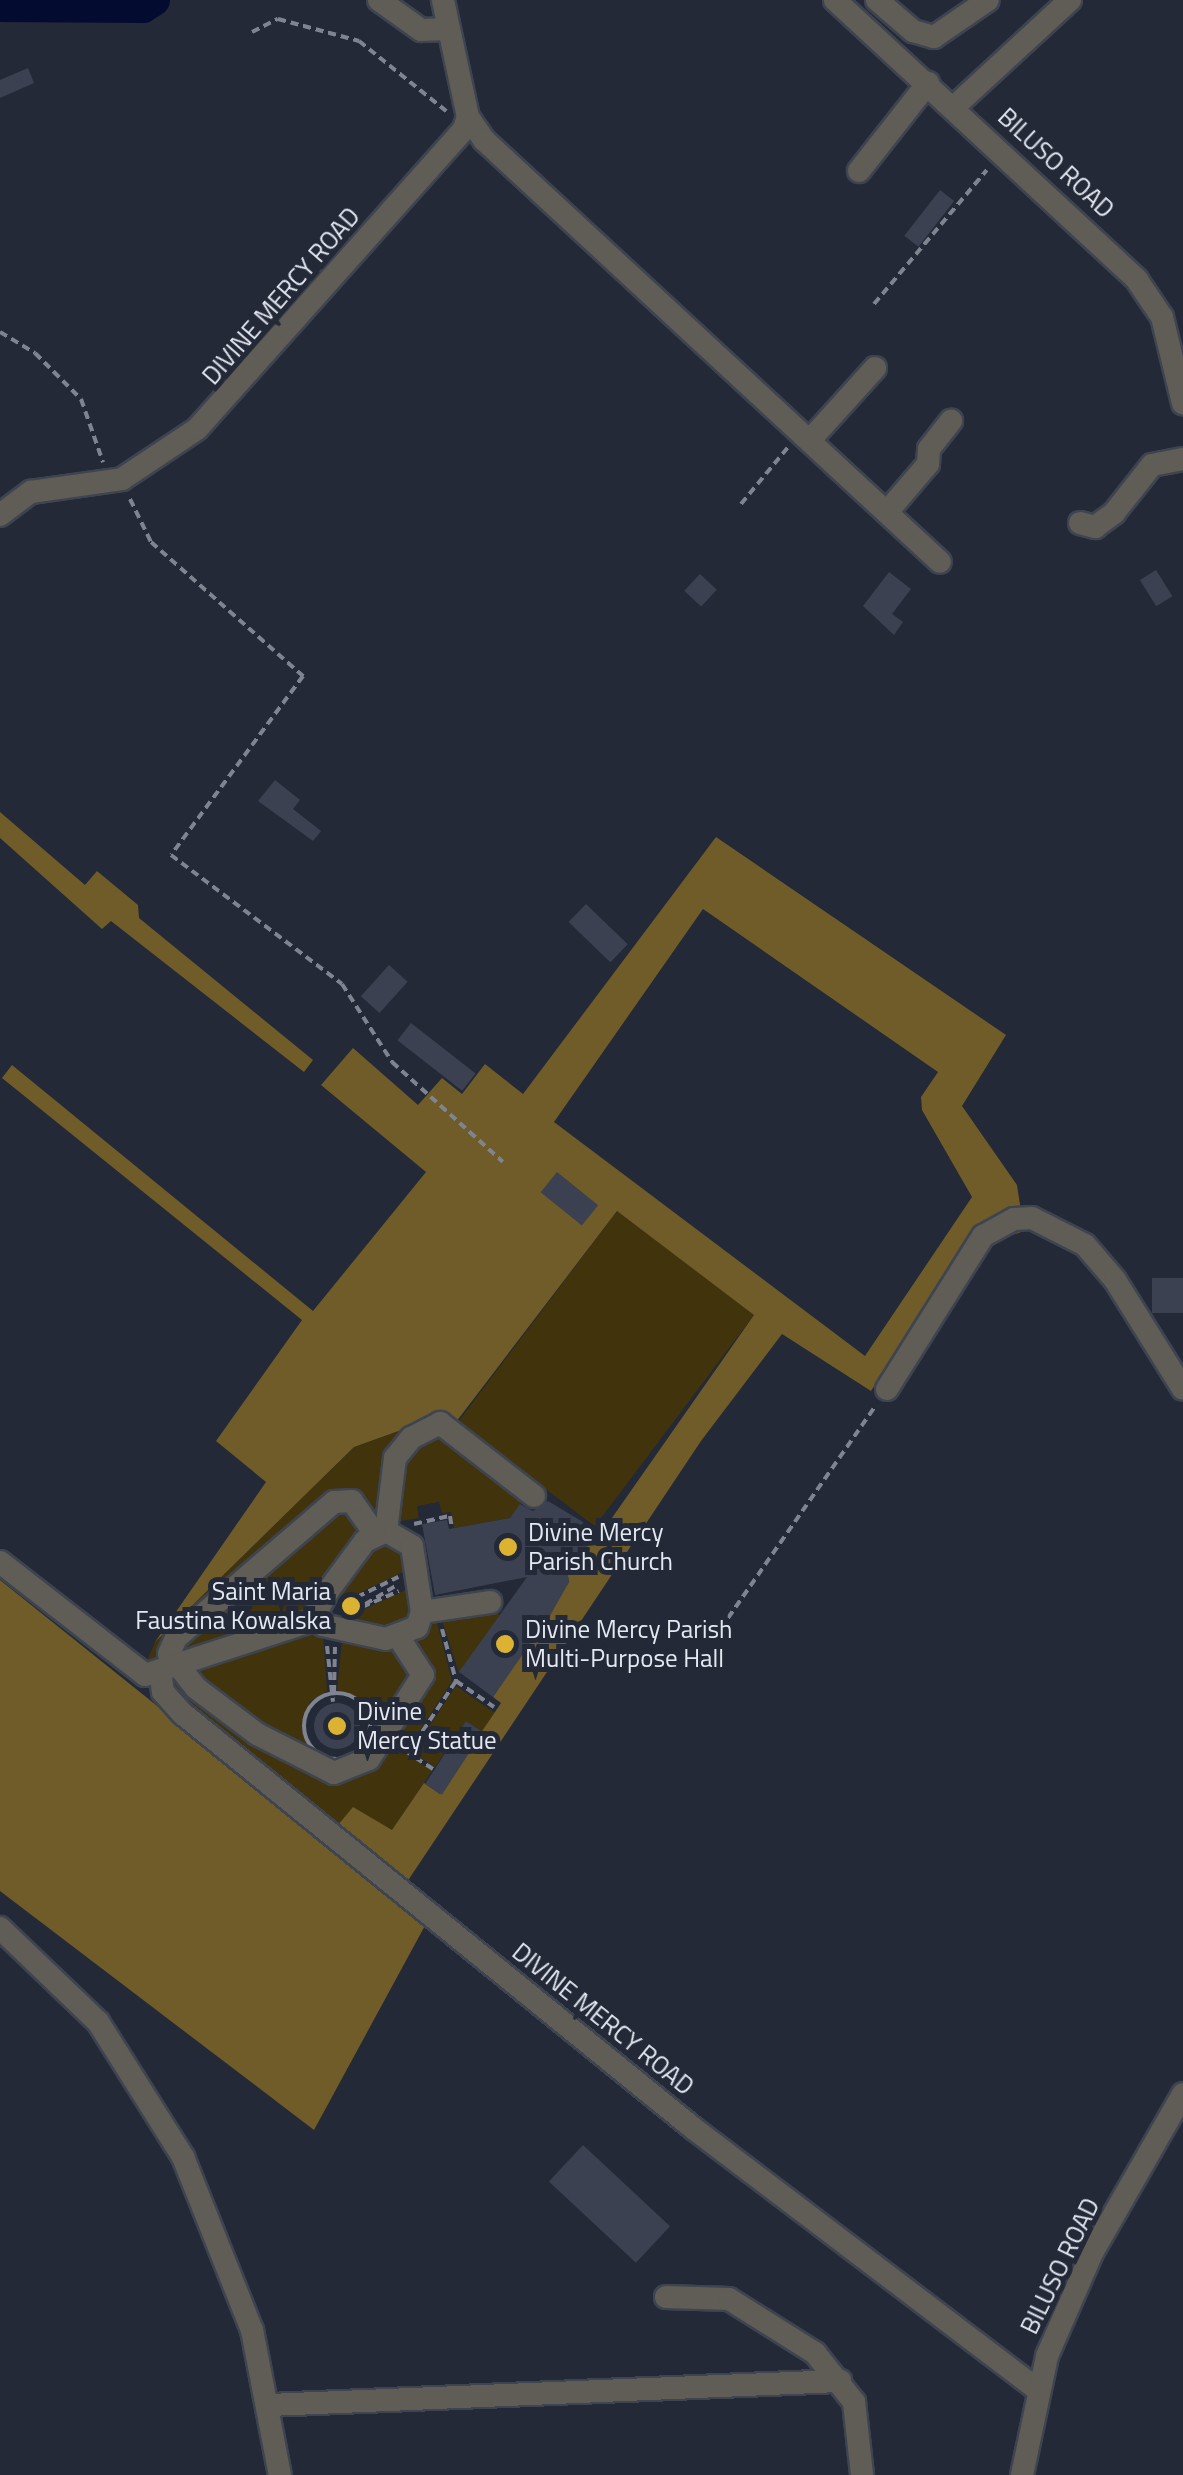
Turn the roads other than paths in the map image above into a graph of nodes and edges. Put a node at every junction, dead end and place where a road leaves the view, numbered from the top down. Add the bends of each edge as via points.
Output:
1 (378, 0) edge
2 (443, 0) edge
3 (836, 0) edge
4 (877, 0) edge
5 (988, 0) edge
6 (1070, 0) edge
7 (449, 29) junction
8 (928, 83) junction
9 (954, 106) junction
10 (466, 123) junction
11 (858, 171) dead end
12 (1183, 304) edge
13 (1162, 317) junction
14 (1179, 350) edge
15 (875, 368) dead end
16 (1183, 403) edge
17 (951, 421) dead end
18 (804, 434) junction
19 (1183, 459) edge
20 (887, 512) junction
21 (0, 515) edge
22 (1080, 523) dead end
23 (940, 562) dead end
24 (888, 1389) road end
25 (1183, 1389) edge
26 (534, 1496) dead end
27 (388, 1533) junction
28 (0, 1562) edge
29 (490, 1602) dead end
30 (429, 1611) junction
31 (326, 1626) junction
32 (399, 1638) junction
33 (167, 1669) junction
34 (0, 1928) edge
35 (1183, 2094) edge
36 (666, 2298) dead end
37 (840, 2381) junction
38 (1036, 2388) junction
39 (269, 2404) junction
40 (280, 2475) edge
41 (862, 2475) edge
42 (1022, 2475) edge

1 - 7 street via 421,30
2 - 7 street
3 - 8 street, BILUSO ROAD
4 - 5 street via 913,31 934,38
6 - 9 street
7 - 10 street
8 - 9 street, BILUSO ROAD
8 - 11 street
9 - 13 street, BILUSO ROAD via 1110,251
10 - 18 street
10 - 21 street, DIVINE MERCY ROAD via 242,384 158,461 115,480 31,492
12 - 13 street
13 - 14 street, BILUSO ROAD
14 - 16 street, BILUSO ROAD
15 - 18 street
17 - 20 street via 929,449 928,464
18 - 20 street
19 - 22 street via 1152,465 1095,527
20 - 23 street
24 - 25 street via 983,1236 1032,1218 1058,1227 1095,1256
26 - 27 street via 440,1424 411,1438 395,1458
27 - 30 street via 414,1551
27 - 31 street via 351,1558
27 - 33 street via 352,1501 334,1502 176,1638
28 - 33 street via 135,1672
29 - 30 street
30 - 32 street
31 - 32 street
31 - 33 street
32 - 33 street via 424,1675 376,1750 346,1772 320,1770
33 - 38 street, DIVINE MERCY ROAD via 163,1692 183,1714 694,2128
34 - 39 street via 98,2022 183,2156 252,2330
35 - 38 street, BILUSO ROAD via 1092,2253
36 - 37 street via 729,2299 815,2353
37 - 39 street
37 - 41 street via 854,2402
38 - 42 street, BILUSO ROAD
39 - 40 street

